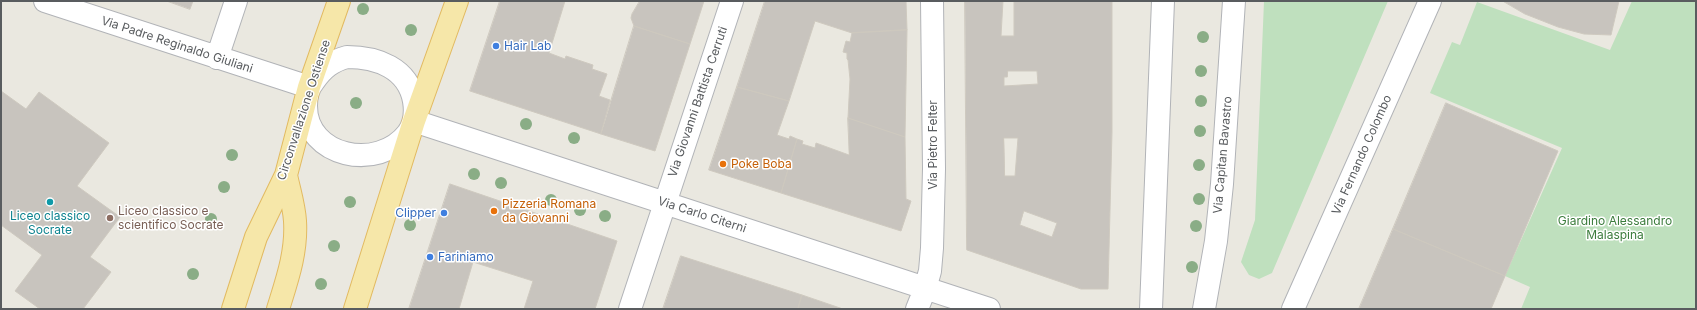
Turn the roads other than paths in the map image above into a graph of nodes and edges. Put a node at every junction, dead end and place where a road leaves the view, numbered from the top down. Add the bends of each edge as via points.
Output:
1 (45, 1) edge
2 (236, 1) edge
3 (339, 1) edge
4 (457, 1) edge
5 (732, 1) edge
6 (932, 1) edge
7 (1163, 1) edge
8 (1234, 1) edge
9 (1430, 1) edge
10 (217, 58) junction
11 (309, 87) junction
12 (414, 121) junction
13 (286, 175) junction
14 (664, 203) junction
15 (925, 289) junction
16 (233, 309) edge
17 (278, 309) edge
18 (355, 309) edge
19 (630, 309) edge
20 (917, 309) edge
21 (989, 309) edge
22 (1151, 309) edge
23 (1204, 309) edge
24 (1293, 309) edge

1 - 10 street, Via Padre Reginaldo Giuliani
2 - 10 street
3 - 11 main road, Circonvallazione Ostiense
4 - 12 main road
5 - 14 street, Via Giovanni Battista Cerruti
6 - 15 street, Via Pietro Felter via 934,170 932,248
7 - 22 street
8 - 23 street, Via Capitan Bavastro via 1222,184 1216,241
9 - 24 street, Via Fernando Colombo
10 - 11 street, Via Padre Reginaldo Giuliani
11 - 12 street via 324,68 334,61 347,57 369,58 389,66 405,79 413,96
11 - 12 street via 306,112 310,127 323,142 341,152 361,155 387,151 400,142
11 - 13 main road, Circonvallazione Ostiense
12 - 14 street, Via Carlo Citerni
12 - 18 main road
13 - 16 main road, Circonvallazione Ostiense via 259,230
13 - 17 main road via 295,220 295,247
14 - 15 street, Via Carlo Citerni
14 - 19 street, Via Giovanni Battista Cerruti
15 - 20 street, Via Pietro Felter
15 - 21 street, Via Carlo Citerni

